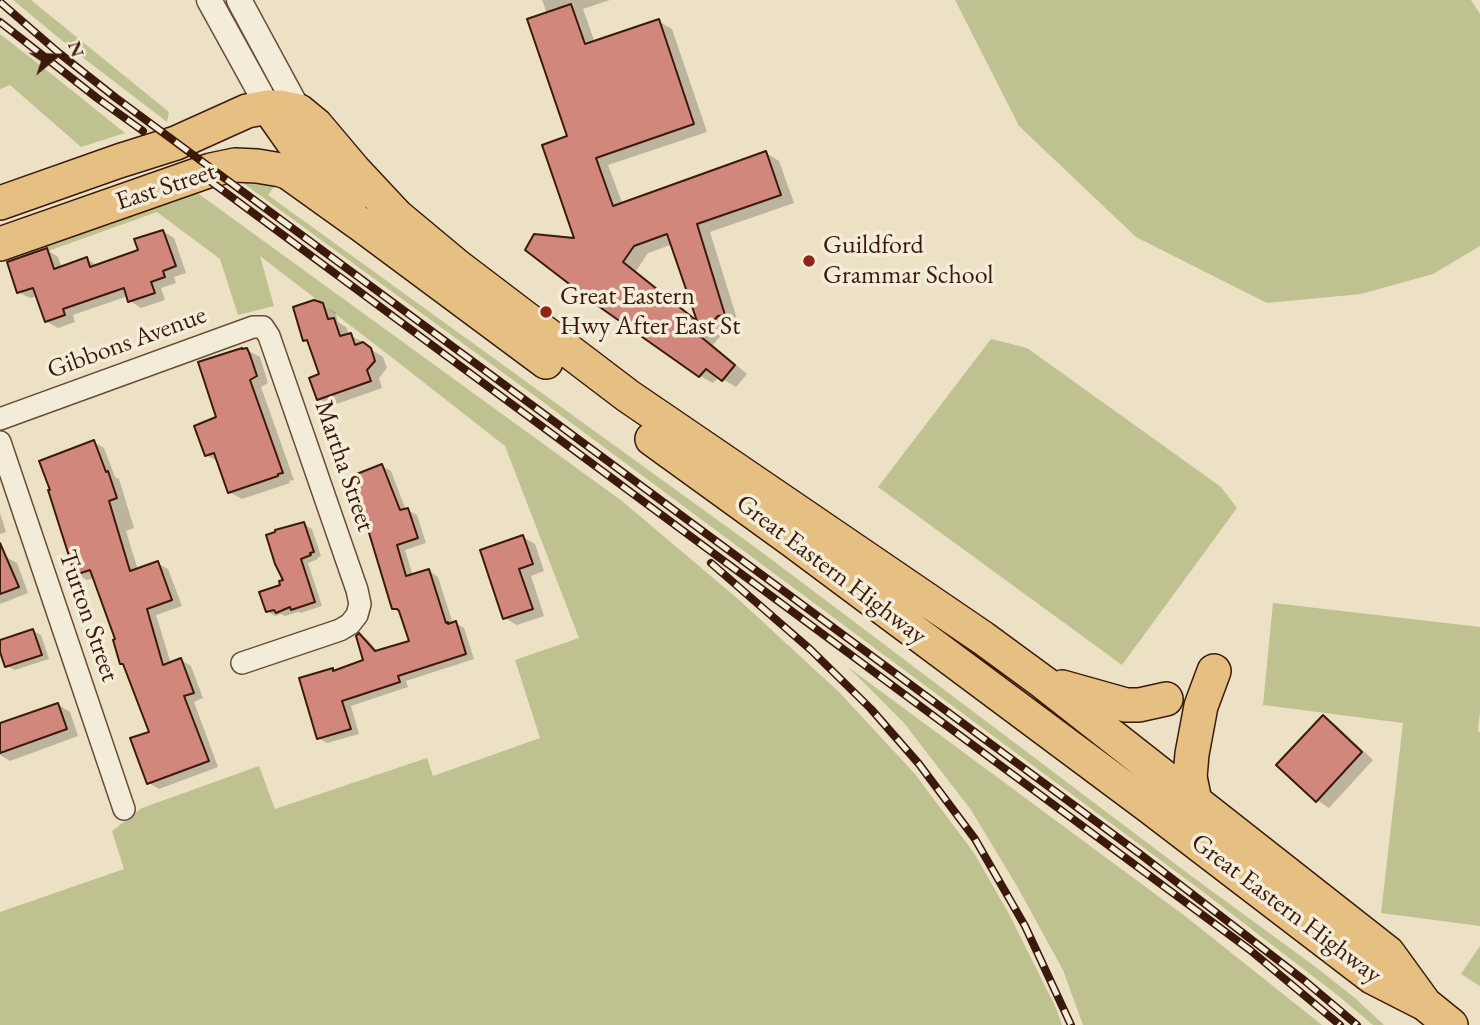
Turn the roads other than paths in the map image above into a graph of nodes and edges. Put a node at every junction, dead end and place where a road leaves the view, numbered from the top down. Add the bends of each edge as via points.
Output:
1 (209, 0) edge
2 (239, 0) edge
3 (284, 109) junction
4 (0, 203) edge
5 (363, 226) junction
6 (0, 244) edge
7 (269, 336) joint
8 (0, 419) edge
9 (0, 442) edge
10 (242, 663) dead end
11 (1214, 671) dead end
12 (1043, 682) junction
13 (1166, 699) dead end
14 (1195, 801) junction
15 (124, 809) dead end
16 (1425, 1004) junction
17 (1451, 1025) edge

1 - 3 street
2 - 3 street
3 - 4 highway, East Street via 241,113 176,143
3 - 5 highway via 292,141 350,194
3 - 12 highway, Great Eastern Highway via 316,125 397,216 628,396
5 - 6 highway, East Street via 289,173 235,165 199,173
5 - 16 highway, Great Eastern Highway via 1150,807 1372,977
7 - 8 street, Gibbons Avenue via 263,327 253,327
7 - 10 street, Martha Street via 360,604 357,615 340,630
9 - 15 street, Turton Street
11 - 14 highway via 1201,706 1192,754
12 - 13 highway via 1126,705
12 - 14 highway, Great Eastern Highway
14 - 16 highway, Great Eastern Highway via 1388,953
16 - 17 highway, Great Eastern Highway

